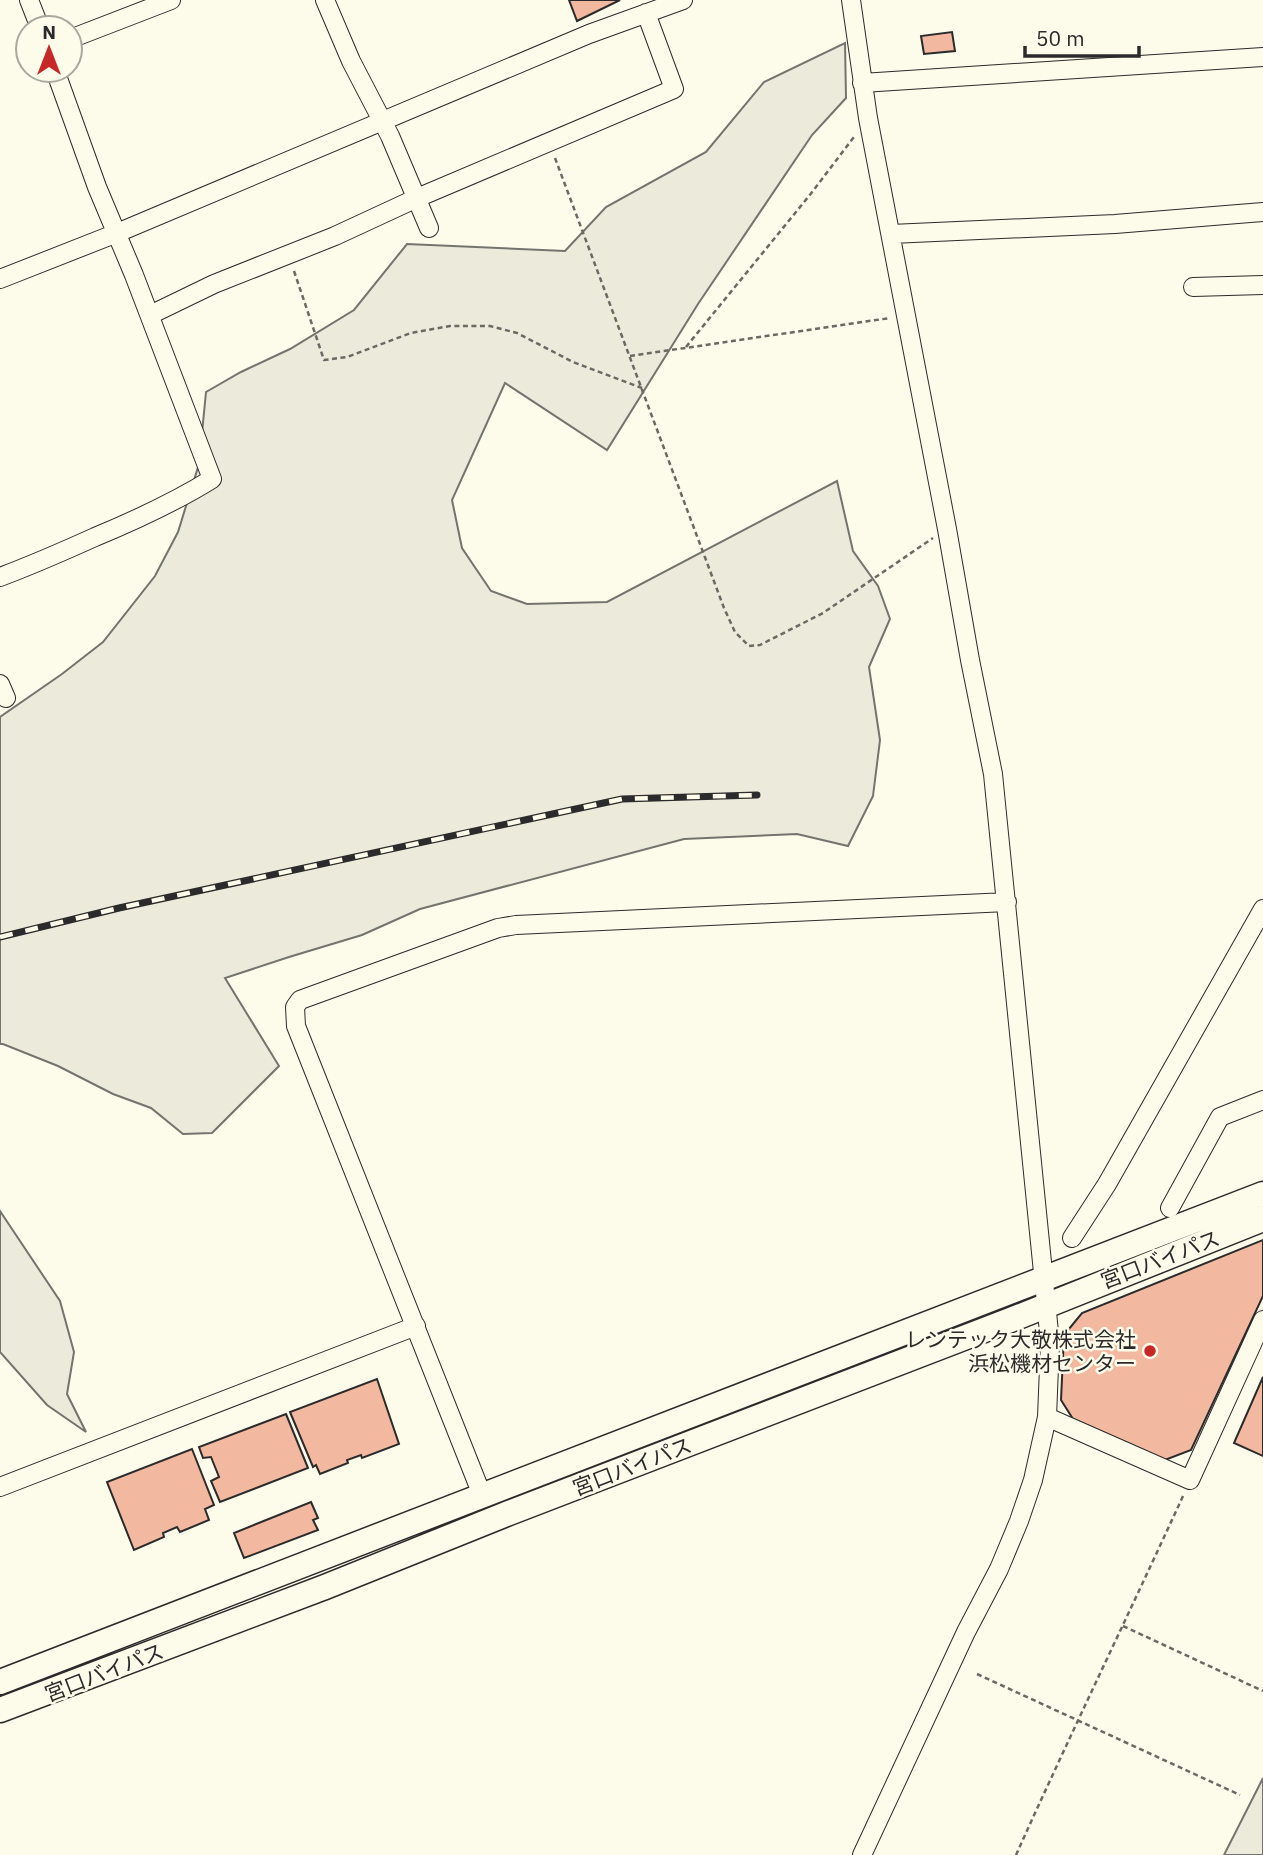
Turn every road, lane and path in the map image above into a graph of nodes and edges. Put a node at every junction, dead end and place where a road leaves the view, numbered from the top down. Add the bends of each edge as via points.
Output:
1 (171, 0) edge
2 (325, 0) edge
3 (683, 0) edge
4 (851, 0) edge
5 (646, 13) junction
6 (84, 34) edge
7 (1263, 57) edge
8 (862, 83) junction
9 (60, 84) edge
10 (868, 118) junction
11 (382, 121) junction
12 (549, 142) junction
13 (417, 198) junction
14 (1263, 212) edge
15 (429, 228) dead end
16 (117, 233) junction
17 (891, 234) junction
18 (288, 254) junction
19 (0, 279) edge
20 (1263, 285) edge
21 (1193, 287) dead end
22 (150, 315) junction
23 (906, 316) junction
24 (686, 347) junction
25 (631, 356) junction
26 (642, 388) junction
27 (947, 529) junction
28 (0, 577) edge
29 (1007, 902) junction
30 (1263, 909) edge
31 (1263, 1100) edge
32 (1263, 1195) edge
33 (1170, 1208) dead end
34 (1263, 1219) edge
35 (1072, 1238) dead end
36 (1045, 1277) junction
37 (1048, 1305) junction
38 (1263, 1320) edge
39 (416, 1326) junction
40 (1047, 1417) junction
41 (1190, 1480) junction
42 (0, 1487) edge
43 (482, 1495) junction
44 (1123, 1626) junction
45 (977, 1674) dead end
46 (0, 1682) edge
47 (1263, 1691) edge
48 (0, 1710) edge
49 (1077, 1720) junction
50 (1240, 1795) dead end
51 (862, 1855) edge
52 (1016, 1855) edge

1 - 6 street
2 - 11 street
3 - 5 street
4 - 8 street
5 - 11 street
5 - 12 street via 674,89
7 - 8 street
8 - 10 street
9 - 16 street
10 - 17 street
10 - 24 path
11 - 13 street
11 - 16 street
12 - 13 street
12 - 25 path
13 - 15 street
13 - 18 street
14 - 17 street
16 - 19 street
16 - 22 street
17 - 23 street
18 - 22 street
18 - 26 path via 324,360 347,357 411,333 450,326 490,326 517,333 573,362
20 - 21 street
22 - 28 street via 212,479 171,503
23 - 24 path
23 - 27 street
24 - 25 path
25 - 26 path
26 - 27 path via 724,608 735,632 749,646 760,645 823,613
27 - 29 street via 993,775
29 - 36 street
29 - 39 street via 516,925 300,1000 295,1007 296,1026
30 - 35 street
31 - 33 street via 1220,1117
32 - 36 highway, 宮口バイパス
34 - 37 highway, 宮口バイパス
36 - 37 street
36 - 43 highway, 宮口バイパス
37 - 40 street
37 - 48 highway, 宮口バイパス
38 - 41 street
39 - 42 street
39 - 43 street
40 - 41 street
40 - 51 street via 1033,1480 999,1569
41 - 44 path
43 - 46 highway, 宮口バイパス
44 - 47 path
44 - 49 path
45 - 49 path
49 - 50 path
49 - 52 path

